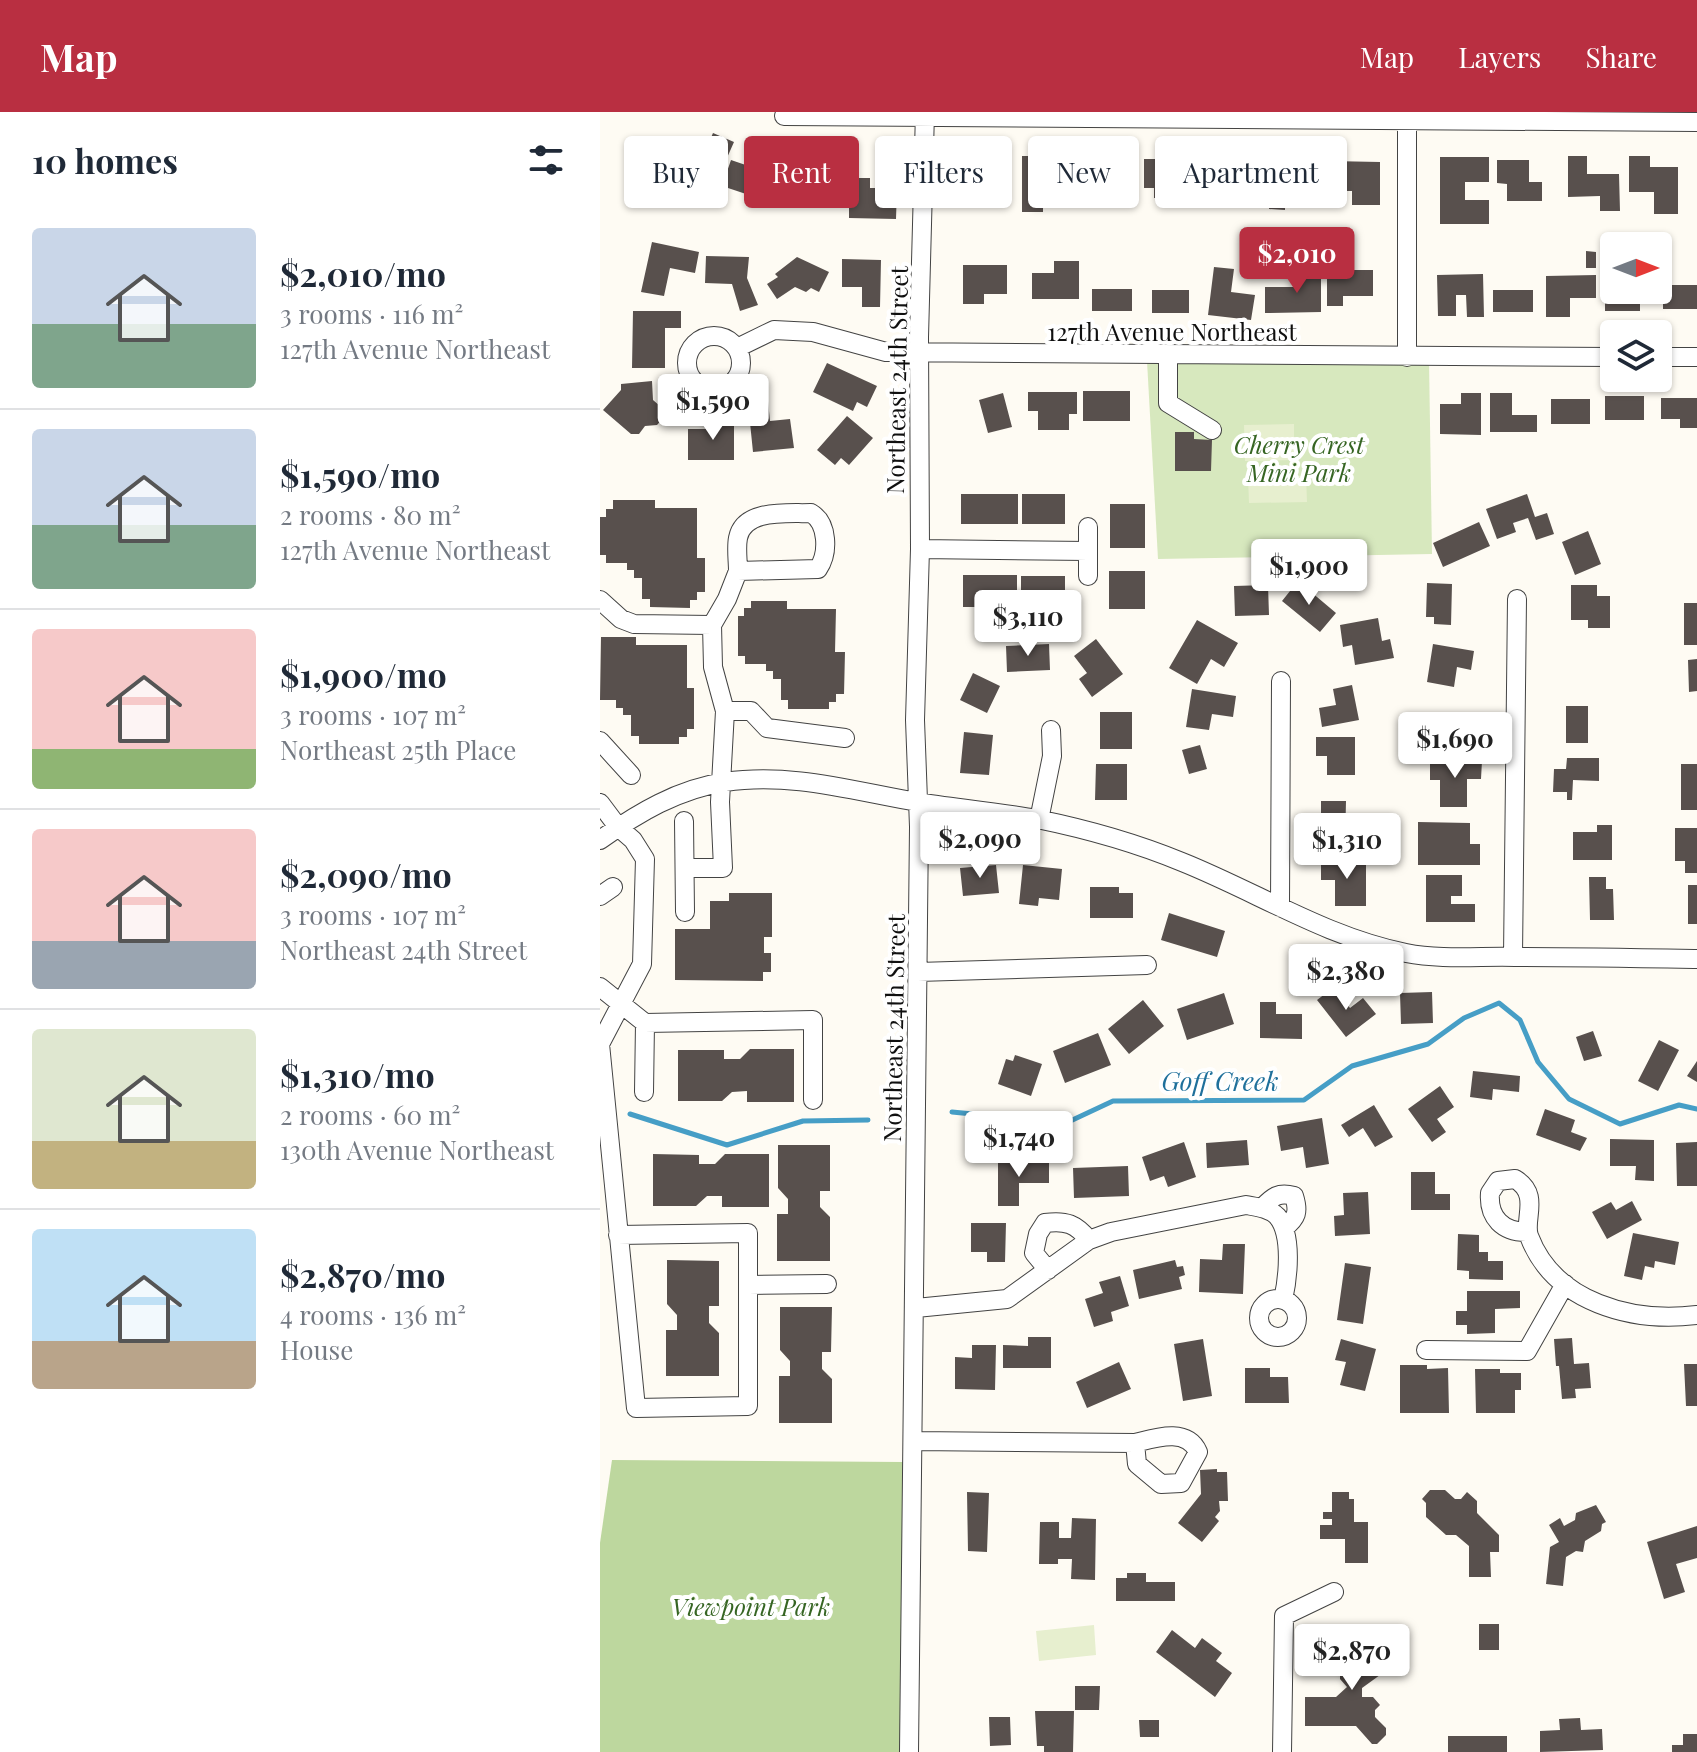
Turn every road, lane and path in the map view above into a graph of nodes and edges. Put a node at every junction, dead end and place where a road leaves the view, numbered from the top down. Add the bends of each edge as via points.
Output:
1 (925, 115) edge
2 (784, 116) dead end
3 (1147, 116) edge
4 (1407, 119) junction
5 (1697, 122) edge
6 (737, 348) dead end
7 (919, 353) junction
8 (1168, 356) junction
9 (1407, 357) junction
10 (1600, 357) edge
11 (1672, 357) edge
12 (1697, 357) edge
13 (1212, 430) dead end
14 (1088, 527) dead end
15 (920, 549) junction
16 (1088, 551) junction
17 (738, 571) junction
18 (1088, 576) dead end
19 (1517, 599) dead end
20 (600, 600) edge
21 (712, 625) junction
22 (1281, 681) dead end
23 (725, 711) junction
24 (1051, 730) dead end
25 (845, 738) dead end
26 (600, 741) edge
27 (631, 775) dead end
28 (722, 782) junction
29 (917, 802) junction
30 (600, 803) edge
31 (1039, 820) junction
32 (684, 821) dead end
33 (618, 827) junction
34 (600, 840) edge
35 (685, 868) junction
36 (1280, 907) junction
37 (685, 912) dead end
38 (1513, 956) junction
39 (1697, 959) edge
40 (1147, 965) dead end
41 (918, 972) junction
42 (600, 987) edge
43 (620, 1003) junction
44 (645, 1023) junction
45 (644, 1092) dead end
46 (813, 1100) dead end
47 (1527, 1232) dead end
48 (618, 1235) junction
49 (1089, 1240) junction
50 (1048, 1270) junction
51 (827, 1284) dead end
52 (1565, 1284) junction
53 (749, 1285) junction
54 (1283, 1300) dead end
55 (916, 1308) junction
56 (1697, 1315) edge
57 (1426, 1350) dead end
58 (913, 1441) junction
59 (1135, 1443) dead end
60 (1334, 1592) dead end
61 (909, 1752) edge
62 (1282, 1752) edge

1 - 2 street
1 - 3 street
1 - 7 street, Northeast 24th Street
3 - 4 street
4 - 5 street
4 - 9 street
6 - 7 street, 127th Avenue Northeast via 774,330 813,332 886,352
7 - 8 street, 127th Avenue Northeast
7 - 15 street, Northeast 24th Street
8 - 9 street, 127th Avenue Northeast
8 - 13 street via 1168,403
9 - 10 street, 127th Avenue Northeast
11 - 12 street
14 - 16 street
15 - 16 street
15 - 29 street, Northeast 24th Street
16 - 18 street
17 - 17 street via 738,538 744,525 760,515 811,513 820,519 824,561 818,569
17 - 21 street
19 - 38 street
20 - 21 street via 634,624
21 - 23 street via 713,667
22 - 36 street
23 - 25 street via 751,711 767,728
23 - 28 street
24 - 31 street via 1052,756
26 - 27 street
28 - 29 street via 800,780
28 - 33 street via 651,806
28 - 35 street via 723,868
29 - 31 street
29 - 41 street, Northeast 24th Street
30 - 33 street
31 - 36 street via 1159,853
32 - 35 street
33 - 34 street
33 - 43 street via 645,859 642,964
35 - 37 street
36 - 38 street via 1367,943 1410,953
38 - 39 street
40 - 41 street
41 - 55 street, Northeast 24th Street
42 - 43 street
43 - 44 street
43 - 48 street via 600,1044
44 - 45 street
44 - 46 street via 813,1020
47 - 52 street via 1542,1261
48 - 53 street via 748,1233
48 - 53 street via 636,1408 748,1406
49 - 50 street
49 - 50 street via 1063,1221 1045,1223 1034,1253
49 - 54 street via 1246,1205 1274,1217 1287,1244
50 - 55 street via 1007,1299
51 - 53 street
52 - 56 street via 1587,1300 1620,1312 1669,1319
52 - 57 street via 1527,1351
55 - 58 street, Northeast 24th Street
58 - 59 street
58 - 61 street, Northeast 24th Street
60 - 62 street via 1284,1616

